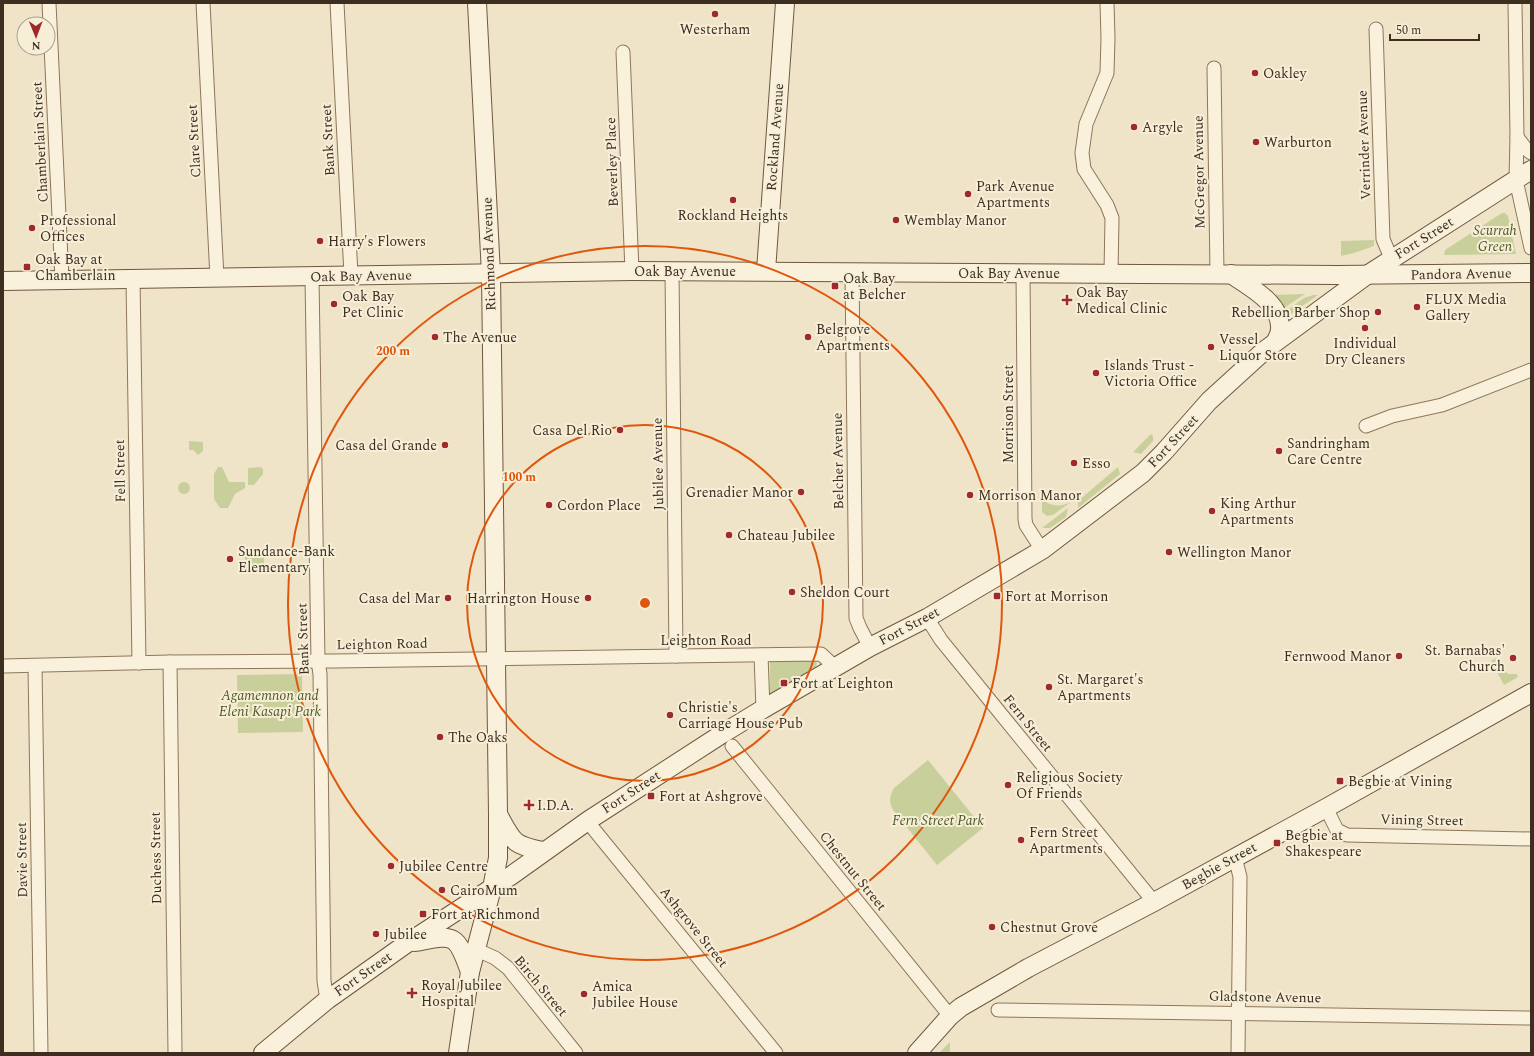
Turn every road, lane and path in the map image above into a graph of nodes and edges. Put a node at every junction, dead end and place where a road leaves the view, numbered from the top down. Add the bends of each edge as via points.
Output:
1 (50, 3) edge
2 (203, 3) edge
3 (337, 3) edge
4 (477, 3) edge
5 (784, 3) edge
6 (1107, 3) edge
7 (1515, 3) edge
8 (1376, 29) dead end
9 (623, 52) dead end
10 (1214, 68) dead end
11 (1518, 137) junction
12 (1531, 153) edge
13 (1531, 170) edge
14 (1516, 180) junction
15 (1531, 248) edge
16 (1391, 258) junction
17 (632, 271) junction
18 (672, 271) junction
19 (766, 271) junction
20 (852, 272) junction
21 (1023, 273) junction
22 (1111, 273) junction
23 (1531, 273) edge
24 (491, 274) junction
25 (1224, 274) junction
26 (351, 275) junction
27 (1367, 275) junction
28 (312, 277) junction
29 (216, 278) junction
30 (133, 279) junction
31 (62, 280) junction
32 (3, 281) edge
33 (1276, 341) junction
34 (1531, 370) edge
35 (1366, 426) dead end
36 (1042, 550) junction
37 (927, 618) junction
38 (870, 647) junction
39 (761, 655) junction
40 (676, 656) junction
41 (496, 658) junction
42 (318, 661) junction
43 (170, 662) junction
44 (139, 663) junction
45 (3, 666) edge
46 (35, 666) junction
47 (835, 667) junction
48 (1531, 692) edge
49 (763, 709) junction
50 (732, 746) dead end
51 (1326, 808) junction
52 (498, 815) junction
53 (587, 821) junction
54 (1531, 839) edge
55 (543, 851) junction
56 (1235, 857) junction
57 (492, 888) junction
58 (1154, 902) junction
59 (406, 944) junction
60 (475, 949) junction
61 (470, 972) junction
62 (326, 1000) junction
63 (998, 1010) dead end
64 (1239, 1013) junction
65 (950, 1016) junction
66 (1531, 1018) edge
67 (41, 1053) edge
68 (175, 1053) edge
69 (263, 1053) edge
70 (458, 1053) edge
71 (576, 1053) edge
72 (776, 1053) edge
73 (917, 1053) edge
74 (1238, 1053) edge

1 - 31 street, Chamberlain Street
2 - 29 street, Clare Street
3 - 26 street, Bank Street
4 - 24 main road, Richmond Avenue
5 - 19 main road, Rockland Avenue
6 - 22 street via 1107,73 1086,124 1082,153 1084,169 1107,205 1112,218
7 - 11 street
8 - 16 street, Verrinder Avenue via 1383,239
9 - 17 street, Beverley Place
10 - 25 street, McGregor Avenue
11 - 12 street
11 - 14 street
13 - 14 main road, Fort Street
14 - 15 street
14 - 16 main road, Fort Street
16 - 27 main road, Fort Street
17 - 18 main road, Oak Bay Avenue
17 - 24 main road, Oak Bay Avenue
18 - 19 main road, Oak Bay Avenue
18 - 40 street, Jubilee Avenue
19 - 20 main road, Oak Bay Avenue
20 - 21 main road, Oak Bay Avenue
20 - 38 street, Belcher Avenue via 856,618
21 - 22 main road, Oak Bay Avenue
21 - 36 street, Morrison Street via 1025,519 1026,526
22 - 25 main road, Oak Bay Avenue
23 - 27 main road, Pandora Avenue
24 - 26 main road, Oak Bay Avenue
24 - 41 main road, Richmond Avenue
25 - 27 main road, Oak Bay Avenue
25 - 33 main road via 1273,306 1278,314 1280,329
26 - 28 main road, Oak Bay Avenue
27 - 33 main road, Fort Street
28 - 29 main road, Oak Bay Avenue
28 - 42 street, Bank Street
29 - 30 main road, Oak Bay Avenue
30 - 31 main road, Oak Bay Avenue
30 - 44 street, Fell Street
31 - 32 main road, Oak Bay Avenue
33 - 36 main road, Fort Street via 1209,401 1143,473
34 - 35 street via 1442,405 1392,416
36 - 37 main road, Fort Street
37 - 38 main road, Fort Street
37 - 58 street, Fern Street via 941,640
38 - 47 main road, Fort Street
39 - 40 street, Leighton Road
39 - 47 street, Leighton Road via 821,654
39 - 49 street, Leighton Road
40 - 41 street, Leighton Road
41 - 42 street, Leighton Road
41 - 52 main road, Richmond Avenue
42 - 43 street, Leighton Road
42 - 62 street, Bank Street
43 - 44 street, Leighton Road
43 - 68 street, Duchess Street
44 - 46 street, Leighton Road
45 - 46 street, Leighton Road
46 - 67 street, Davie Street
47 - 49 main road, Fort Street
48 - 51 main road, Begbie Street
49 - 53 main road, Fort Street
50 - 65 street, Chestnut Street
51 - 54 street, Vining Street via 1337,830 1346,835
51 - 56 main road, Begbie Street
52 - 55 main road via 511,839 517,844
52 - 57 main road, Richmond Avenue via 498,858
53 - 55 main road, Fort Street
53 - 72 street, Ashgrove Street
55 - 57 main road, Fort Street
56 - 58 main road, Begbie Street
56 - 64 street via 1240,878
57 - 59 main road, Fort Street
57 - 60 main road, Richmond Avenue
58 - 65 main road, Begbie Street via 1028,968
59 - 61 main road via 448,937 456,941
59 - 62 main road, Fort Street
60 - 61 main road, Richmond Avenue
60 - 71 street, Birch Street via 495,958 508,968
61 - 70 main road, Richmond Avenue
62 - 69 main road, Fort Street
63 - 64 street, Gladstone Avenue
64 - 66 street, Gladstone Avenue
64 - 74 street
65 - 73 main road, Begbie Street

